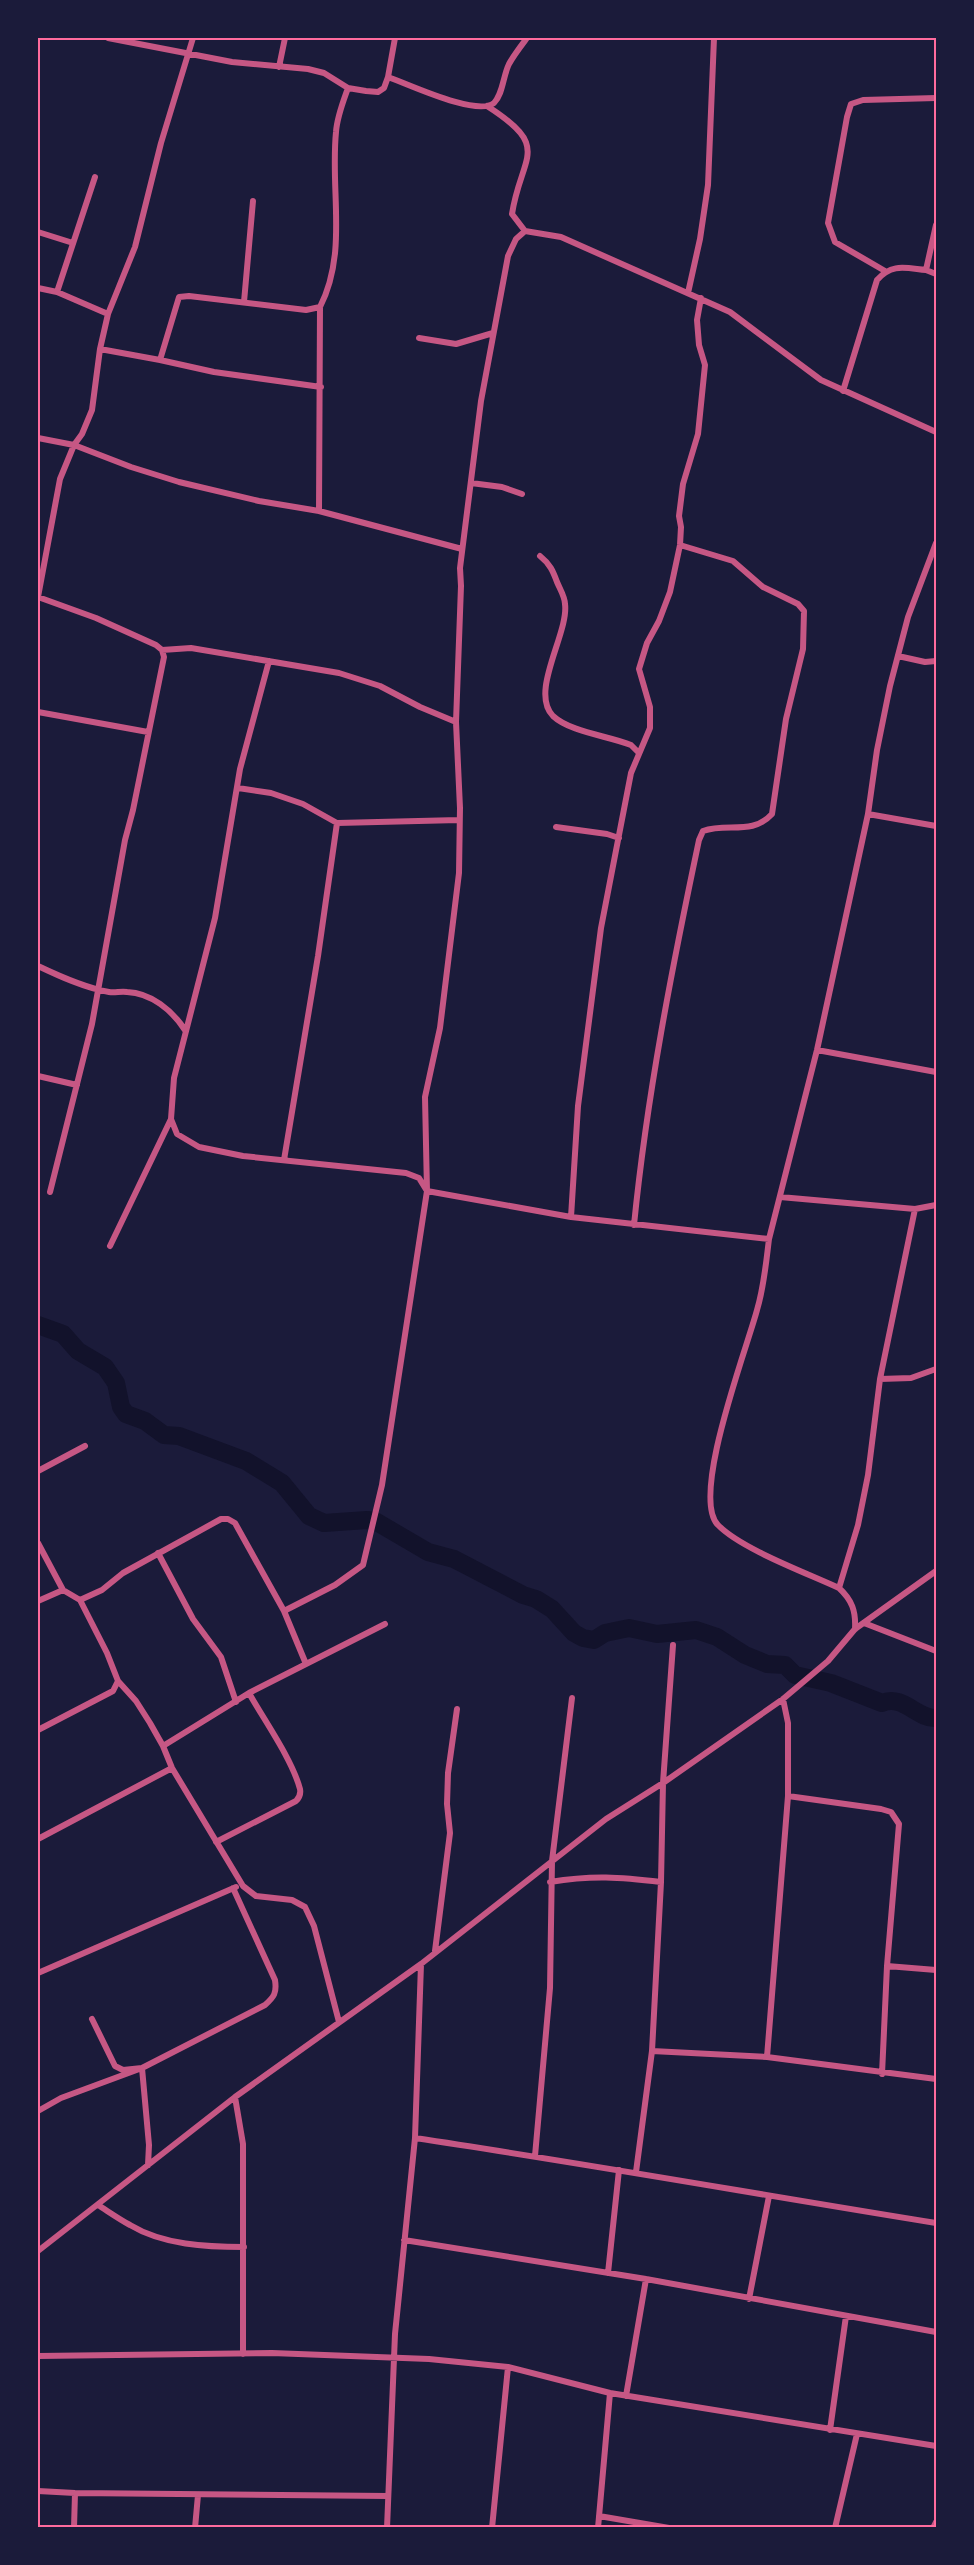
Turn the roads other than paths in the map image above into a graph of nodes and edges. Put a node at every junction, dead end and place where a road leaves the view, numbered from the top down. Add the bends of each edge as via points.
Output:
1 (108, 38) edge
2 (193, 38) edge
3 (285, 38) edge
4 (395, 38) edge
5 (527, 38) edge
6 (714, 38) edge
7 (189, 54) junction
8 (279, 67) junction
9 (388, 76) junction
10 (348, 88) junction
11 (936, 98) edge
12 (487, 106) junction
13 (95, 177) dead end
14 (253, 201) dead end
15 (936, 225) edge
16 (525, 231) junction
17 (38, 232) edge
18 (73, 243) junction
19 (926, 270) junction
20 (885, 271) junction
21 (936, 274) edge
22 (38, 288) edge
23 (57, 292) junction
24 (688, 293) junction
25 (700, 298) junction
26 (244, 302) junction
27 (320, 307) junction
28 (108, 314) junction
29 (493, 333) junction
30 (419, 338) dead end
31 (100, 349) junction
32 (160, 360) junction
33 (321, 387) junction
34 (843, 391) junction
35 (936, 432) edge
36 (38, 438) edge
37 (74, 445) junction
38 (471, 483) junction
39 (522, 494) dead end
40 (319, 511) junction
41 (936, 543) edge
42 (680, 545) junction
43 (462, 549) junction
44 (540, 556) dead end
45 (38, 597) edge
46 (162, 650) junction
47 (898, 656) junction
48 (269, 661) junction
49 (936, 661) edge
50 (38, 712) edge
51 (456, 722) junction
52 (148, 732) junction
53 (639, 753) junction
54 (238, 788) junction
55 (868, 814) junction
56 (459, 820) junction
57 (337, 823) junction
58 (936, 826) edge
59 (556, 827) dead end
60 (619, 838) junction
61 (38, 966) edge
62 (98, 989) junction
63 (185, 1030) junction
64 (817, 1050) junction
65 (936, 1072) edge
66 (38, 1076) edge
67 (77, 1085) junction
68 (171, 1119) junction
69 (284, 1160) junction
70 (427, 1191) junction
71 (50, 1192) dead end
72 (780, 1197) junction
73 (936, 1205) edge
74 (915, 1209) junction
75 (571, 1217) junction
76 (634, 1225) junction
77 (769, 1239) junction
78 (110, 1246) dead end
79 (936, 1369) edge
80 (880, 1379) junction
81 (85, 1446) dead end
82 (38, 1471) edge
83 (38, 1543) edge
84 (158, 1553) junction
85 (936, 1571) edge
86 (839, 1588) junction
87 (63, 1590) junction
88 (80, 1600) junction
89 (38, 1601) edge
90 (284, 1611) junction
91 (864, 1623) junction
92 (385, 1624) dead end
93 (855, 1629) junction
94 (673, 1645) dead end
95 (936, 1651) edge
96 (306, 1664) junction
97 (118, 1681) junction
98 (249, 1693) junction
99 (572, 1698) dead end
100 (783, 1700) junction
101 (236, 1702) junction
102 (457, 1709) dead end
103 (38, 1730) edge
104 (163, 1746) junction
105 (172, 1768) junction
106 (663, 1783) junction
107 (788, 1796) junction
108 (38, 1839) edge
109 (216, 1842) junction
110 (552, 1861) junction
111 (550, 1882) junction
112 (661, 1882) junction
113 (243, 1886) junction
114 (233, 1887) junction
115 (435, 1951) junction
116 (420, 1964) junction
117 (887, 1966) junction
118 (936, 1970) edge
119 (38, 1973) edge
120 (92, 2019) dead end
121 (339, 2022) junction
122 (652, 2051) junction
123 (767, 2057) junction
124 (142, 2068) junction
125 (882, 2074) junction
126 (936, 2079) edge
127 (235, 2097) junction
128 (38, 2111) edge
129 (415, 2138) junction
130 (535, 2156) junction
131 (148, 2165) junction
132 (620, 2170) junction
133 (636, 2172) junction
134 (769, 2196) junction
135 (98, 2205) junction
136 (936, 2223) edge
137 (404, 2240) junction
138 (244, 2247) junction
139 (38, 2251) edge
140 (608, 2273) junction
141 (646, 2279) junction
142 (749, 2299) junction
143 (846, 2316) junction
144 (936, 2332) edge
145 (243, 2354) junction
146 (38, 2356) edge
147 (394, 2358) junction
148 (508, 2367) junction
149 (610, 2393) junction
150 (626, 2396) junction
151 (830, 2430) junction
152 (857, 2434) junction
153 (936, 2446) edge
154 (38, 2491) edge
155 (75, 2493) junction
156 (198, 2495) junction
157 (388, 2496) junction
158 (599, 2516) junction
159 (936, 2522) edge
160 (74, 2528) edge
161 (195, 2528) edge
162 (387, 2528) edge
163 (492, 2528) edge
164 (598, 2528) edge
165 (669, 2528) edge
166 (835, 2528) edge
167 (933, 2528) edge

1 - 7 street
2 - 7 street
3 - 8 street
4 - 9 street
5 - 12 street via 509,65 498,98
6 - 24 street via 708,185
7 - 8 street
7 - 28 street via 135,247
8 - 10 street via 324,73
9 - 10 street via 378,92
9 - 12 street via 435,95
10 - 27 street via 336,131 334,261
11 - 20 street via 863,100 851,104 847,117 828,222 830,234 835,242
12 - 16 street via 515,125 528,148 527,166 512,214
13 - 18 street
14 - 26 street
15 - 19 street
16 - 24 street via 561,237
16 - 29 street via 508,256
17 - 18 street
18 - 23 street
19 - 20 street via 895,267
19 - 21 street
20 - 34 street via 872,291
22 - 23 street
23 - 28 street
24 - 25 street
25 - 34 street via 730,312 821,380
25 - 42 street via 697,320 705,365 695,450 683,484
26 - 27 street via 306,310
26 - 32 street via 179,297
27 - 33 street
28 - 31 street
29 - 30 street via 456,344
29 - 38 street
31 - 32 street
31 - 37 street via 92,410
32 - 33 street
33 - 40 street
34 - 35 street
36 - 37 street
37 - 40 street via 179,482
37 - 45 street via 55,500
38 - 39 street
38 - 43 street
40 - 43 street
41 - 47 street
42 - 53 street via 670,592 639,669 650,707 650,728
42 - 76 street via 726,557 763,587 798,604 804,611 805,632 786,719 772,814 763,823 702,831 699,840 642,1143
43 - 51 street
44 - 53 street via 551,564 566,605 561,636 550,661 546,698 552,714 573,726 631,745
45 - 46 street via 96,618
46 - 48 street via 191,648
46 - 52 street via 164,657
47 - 49 street
47 - 55 street via 877,750
48 - 51 street via 339,673 380,686
48 - 54 street
50 - 52 street
51 - 56 street
52 - 62 street
53 - 60 street via 631,773
54 - 57 street via 271,793 303,804
54 - 63 street via 215,918
55 - 58 street
55 - 64 street
56 - 57 street
56 - 70 street via 459,873 440,1028 426,1097
57 - 69 street
59 - 60 street
60 - 75 street via 601,928 578,1106
61 - 62 street
62 - 63 street via 139,993 154,999
62 - 67 street
63 - 68 street via 174,1078
64 - 65 street
64 - 72 street
66 - 67 street
67 - 71 street
68 - 69 street via 177,1134 199,1147
68 - 78 street
69 - 70 street via 406,1173 419,1179
70 - 75 street
70 - 90 street via 382,1485 363,1565 335,1585
72 - 74 street
72 - 77 street
73 - 74 street
74 - 80 street
75 - 76 street
76 - 77 street
77 - 86 street via 758,1309 714,1458 711,1503 716,1524 737,1540
79 - 80 street via 910,1378
80 - 86 street via 868,1476
81 - 82 street
83 - 87 street
84 - 88 street
84 - 90 street via 221,1519 228,1519 235,1523
84 - 101 street via 193,1619 221,1657
85 - 91 street
86 - 93 street via 848,1596 856,1614
87 - 88 street
87 - 89 street
88 - 97 street
90 - 96 street
91 - 93 street
91 - 95 street
92 - 96 street
93 - 100 street via 828,1661
94 - 106 street
96 - 98 street
97 - 103 street via 113,1691
97 - 104 street via 136,1701
98 - 101 street
98 - 109 street via 288,1761 300,1796
99 - 110 street
100 - 106 street
100 - 107 street via 788,1723
101 - 104 street
102 - 115 street via 448,1773 450,1833
104 - 105 street
105 - 108 street
105 - 109 street
106 - 110 street via 606,1819
106 - 112 street
107 - 117 street via 881,1809 891,1812 899,1824
107 - 123 street
109 - 113 street
110 - 111 street
110 - 115 street
111 - 112 street via 585,1876
111 - 130 street via 550,1988
112 - 122 street
113 - 114 street
113 - 121 street via 256,1896 292,1900 305,1907 314,1926
114 - 119 street
114 - 124 street via 275,1980 274,1997
115 - 116 street
116 - 121 street
116 - 129 street
117 - 118 street
117 - 125 street
120 - 124 street via 115,2066 123,2070
121 - 127 street
122 - 123 street
122 - 133 street
123 - 125 street
124 - 128 street
124 - 131 street
125 - 126 street
127 - 131 street
127 - 138 street via 243,2144
129 - 130 street
129 - 137 street
130 - 132 street
131 - 135 street
132 - 133 street
132 - 140 street
133 - 134 street
134 - 136 street
134 - 142 street
135 - 138 street via 131,2227 151,2234 187,2244
135 - 139 street
137 - 140 street
137 - 147 street
138 - 145 street
140 - 141 street
141 - 142 street
141 - 150 street
142 - 143 street
143 - 144 street
143 - 151 street
145 - 146 street
145 - 147 street
147 - 148 street
147 - 157 street
148 - 149 street
148 - 163 street
149 - 150 street
149 - 158 street
150 - 151 street
151 - 152 street
152 - 153 street
152 - 166 street
154 - 155 street
155 - 156 street
155 - 160 street
156 - 157 street
156 - 161 street
157 - 162 street
158 - 164 street
158 - 165 street
159 - 167 street

